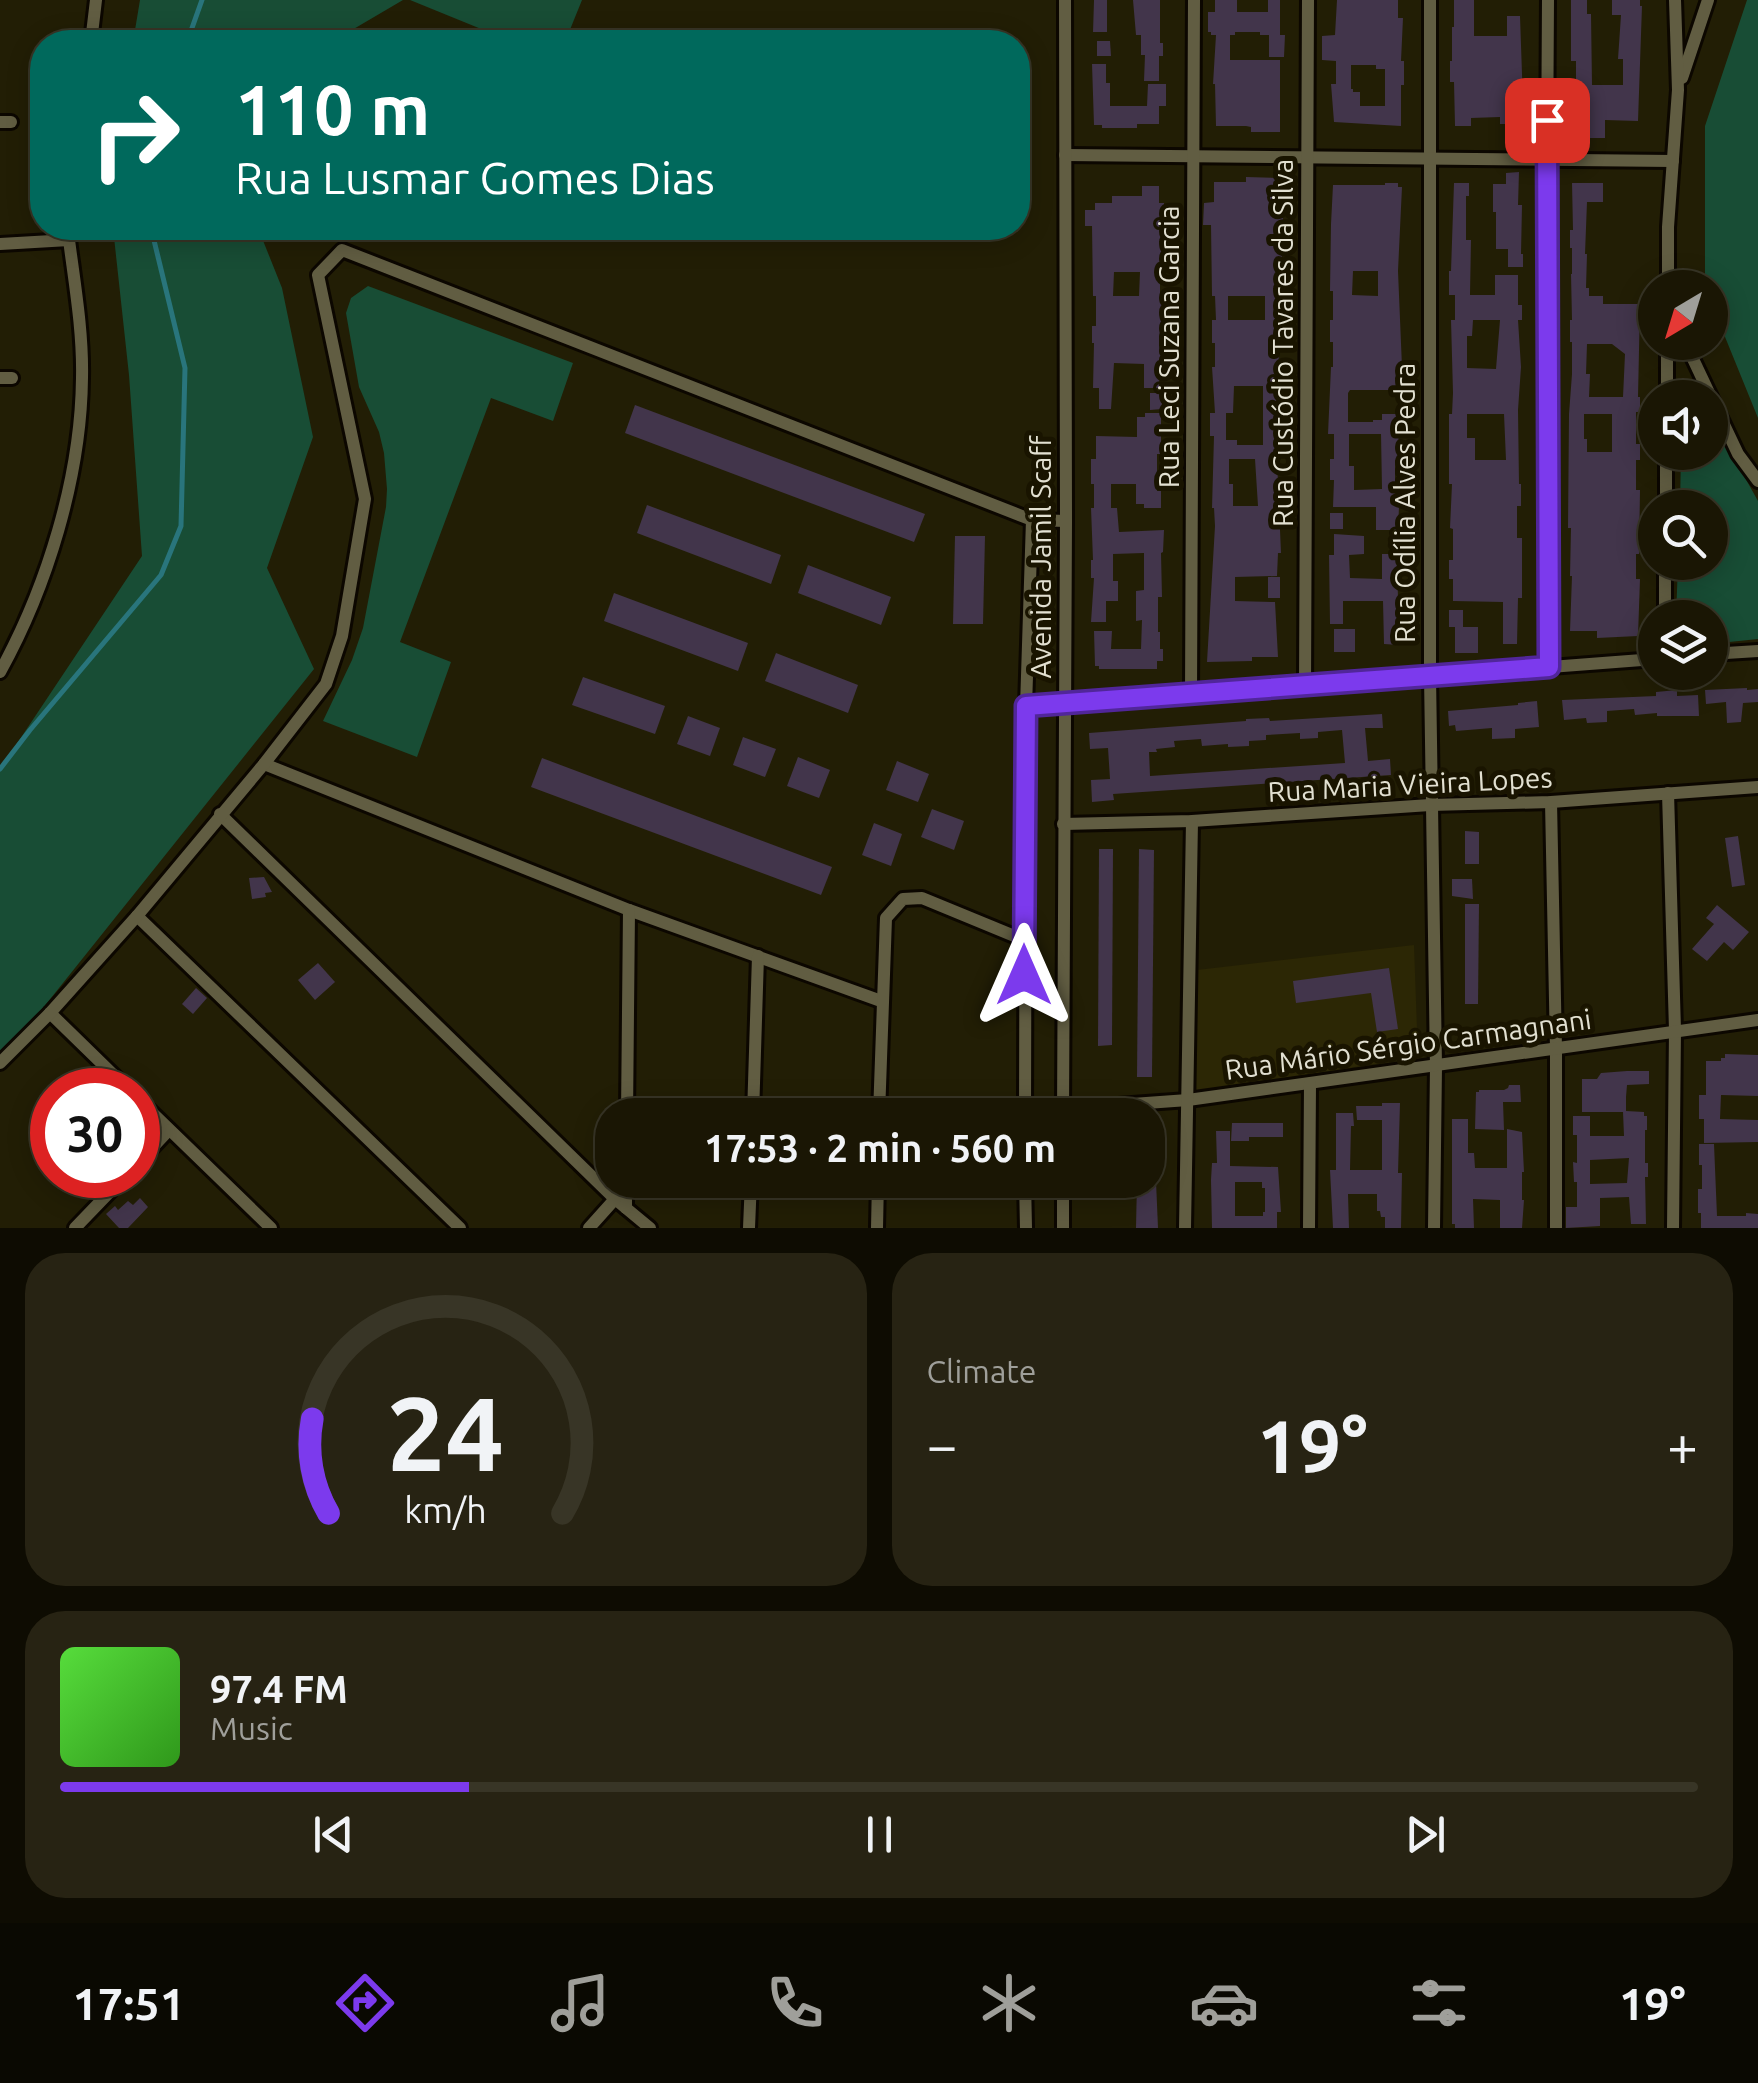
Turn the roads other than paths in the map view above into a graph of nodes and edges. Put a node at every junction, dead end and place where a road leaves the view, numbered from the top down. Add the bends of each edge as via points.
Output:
1 (96, 0) edge
2 (1065, 0) edge
3 (1194, 0) edge
4 (1308, 0) edge
5 (1430, 0) edge
6 (1548, 0) edge
7 (1675, 0) edge
8 (1708, 0) edge
9 (92, 30) edge
10 (1678, 90) junction
11 (1065, 155) junction
12 (1194, 156) junction
13 (1308, 157) junction
14 (1429, 158) junction
15 (1547, 159) junction
16 (1673, 161) junction
17 (30, 240) edge
18 (71, 240) edge
19 (0, 244) edge
20 (1668, 270) edge
21 (1694, 360) edge
22 (1758, 480) edge
23 (1032, 520) junction
24 (1066, 521) junction
25 (1758, 650) edge
26 (1728, 652) edge
27 (1638, 660) edge
28 (1549, 667) junction
29 (0, 672) edge
30 (1430, 676) junction
31 (1305, 686) junction
32 (1191, 695) junction
33 (1064, 705) junction
34 (1026, 706) junction
35 (264, 764) junction
36 (1758, 787) edge
37 (1668, 793) junction
38 (1551, 802) junction
39 (1430, 805) junction
40 (220, 814) junction
41 (1192, 821) junction
42 (1063, 824) junction
43 (629, 910) junction
44 (137, 916) junction
45 (1024, 940) junction
46 (758, 956) junction
47 (882, 1001) junction
48 (50, 1013) junction
49 (1758, 1020) edge
50 (1675, 1030) junction
51 (1556, 1049) junction
52 (0, 1063) edge
53 (1436, 1066) junction
54 (106, 1068) edge
55 (1310, 1084) junction
56 (627, 1098) edge
57 (754, 1098) edge
58 (879, 1098) edge
59 (1025, 1098) edge
60 (1064, 1098) edge
61 (1188, 1100) junction
62 (1165, 1102) edge
63 (160, 1121) edge
64 (169, 1130) junction
65 (160, 1140) edge
66 (104, 1198) edge
67 (621, 1198) edge
68 (750, 1198) edge
69 (877, 1198) edge
70 (1025, 1198) edge
71 (1063, 1198) edge
72 (620, 1203) junction
73 (258, 1215) junction
74 (76, 1228) edge
75 (244, 1228) edge
76 (271, 1228) edge
77 (460, 1228) edge
78 (588, 1228) edge
79 (650, 1228) edge
80 (749, 1228) edge
81 (876, 1228) edge
82 (1026, 1228) edge
83 (1063, 1228) edge
84 (1185, 1228) edge
85 (1309, 1228) edge
86 (1434, 1228) edge
87 (1556, 1228) edge
88 (1672, 1228) edge

1 - 9 street
2 - 11 street, Avenida Jamil Scaff
3 - 12 street, Rua Leci Suzana Garcia
4 - 13 street, Rua Custódio Tavares da Silva
5 - 14 street, Rua Odília Alves Pedra
6 - 15 street
7 - 10 street
8 - 10 street
10 - 16 street
11 - 12 street
11 - 24 street, Avenida Jamil Scaff
12 - 13 street
12 - 32 street, Rua Leci Suzana Garcia
13 - 14 street
13 - 31 street, Rua Custódio Tavares da Silva
14 - 15 street
14 - 30 street, Rua Odília Alves Pedra
15 - 16 street
15 - 28 street
16 - 20 street
17 - 19 street
18 - 29 street via 82,380 74,463 49,557
21 - 22 street via 1738,454
23 - 24 street
23 - 34 street, Avenida Jamil Scaff
23 - 35 street via 342,250 318,275 365,499 342,636 326,684
24 - 33 street, Avenida Jamil Scaff
25 - 26 street
27 - 28 street
28 - 30 street
30 - 31 street
30 - 39 street, Rua Odília Alves Pedra
31 - 32 street
32 - 33 street
33 - 34 street
33 - 42 street, Avenida Jamil Scaff
34 - 45 street, Avenida Jamil Scaff
35 - 40 street
35 - 43 street
36 - 37 street, Rua Maria Vieira Lopes
37 - 38 street, Rua Maria Vieira Lopes
37 - 50 street
38 - 39 street, Rua Maria Vieira Lopes
38 - 51 street
39 - 41 street, Rua Maria Vieira Lopes
39 - 53 street, Rua Odília Alves Pedra
40 - 44 street
40 - 72 street
41 - 42 street, Rua Maria Vieira Lopes
41 - 61 street
42 - 60 street, Avenida Jamil Scaff
43 - 46 street
43 - 56 street
44 - 48 street
44 - 77 street
45 - 47 street via 922,898 903,900 886,918
45 - 59 street, Avenida Jamil Scaff
46 - 47 street
46 - 57 street
47 - 58 street
48 - 52 street
48 - 54 street
49 - 50 street, Rua Mário Sérgio Carmagnani
50 - 51 street, Rua Mário Sérgio Carmagnani
50 - 88 street
51 - 53 street, Rua Mário Sérgio Carmagnani
51 - 87 street
53 - 55 street, Rua Mário Sérgio Carmagnani
53 - 86 street, Rua Odília Alves Pedra
55 - 61 street, Rua Mário Sérgio Carmagnani
55 - 85 street
61 - 62 street, Rua Mário Sérgio Carmagnani
61 - 84 street
63 - 64 street
64 - 65 street
64 - 73 street
66 - 74 street
67 - 72 street
68 - 80 street
69 - 81 street
70 - 82 street
71 - 83 street
72 - 78 street
72 - 79 street
73 - 75 street
73 - 76 street

